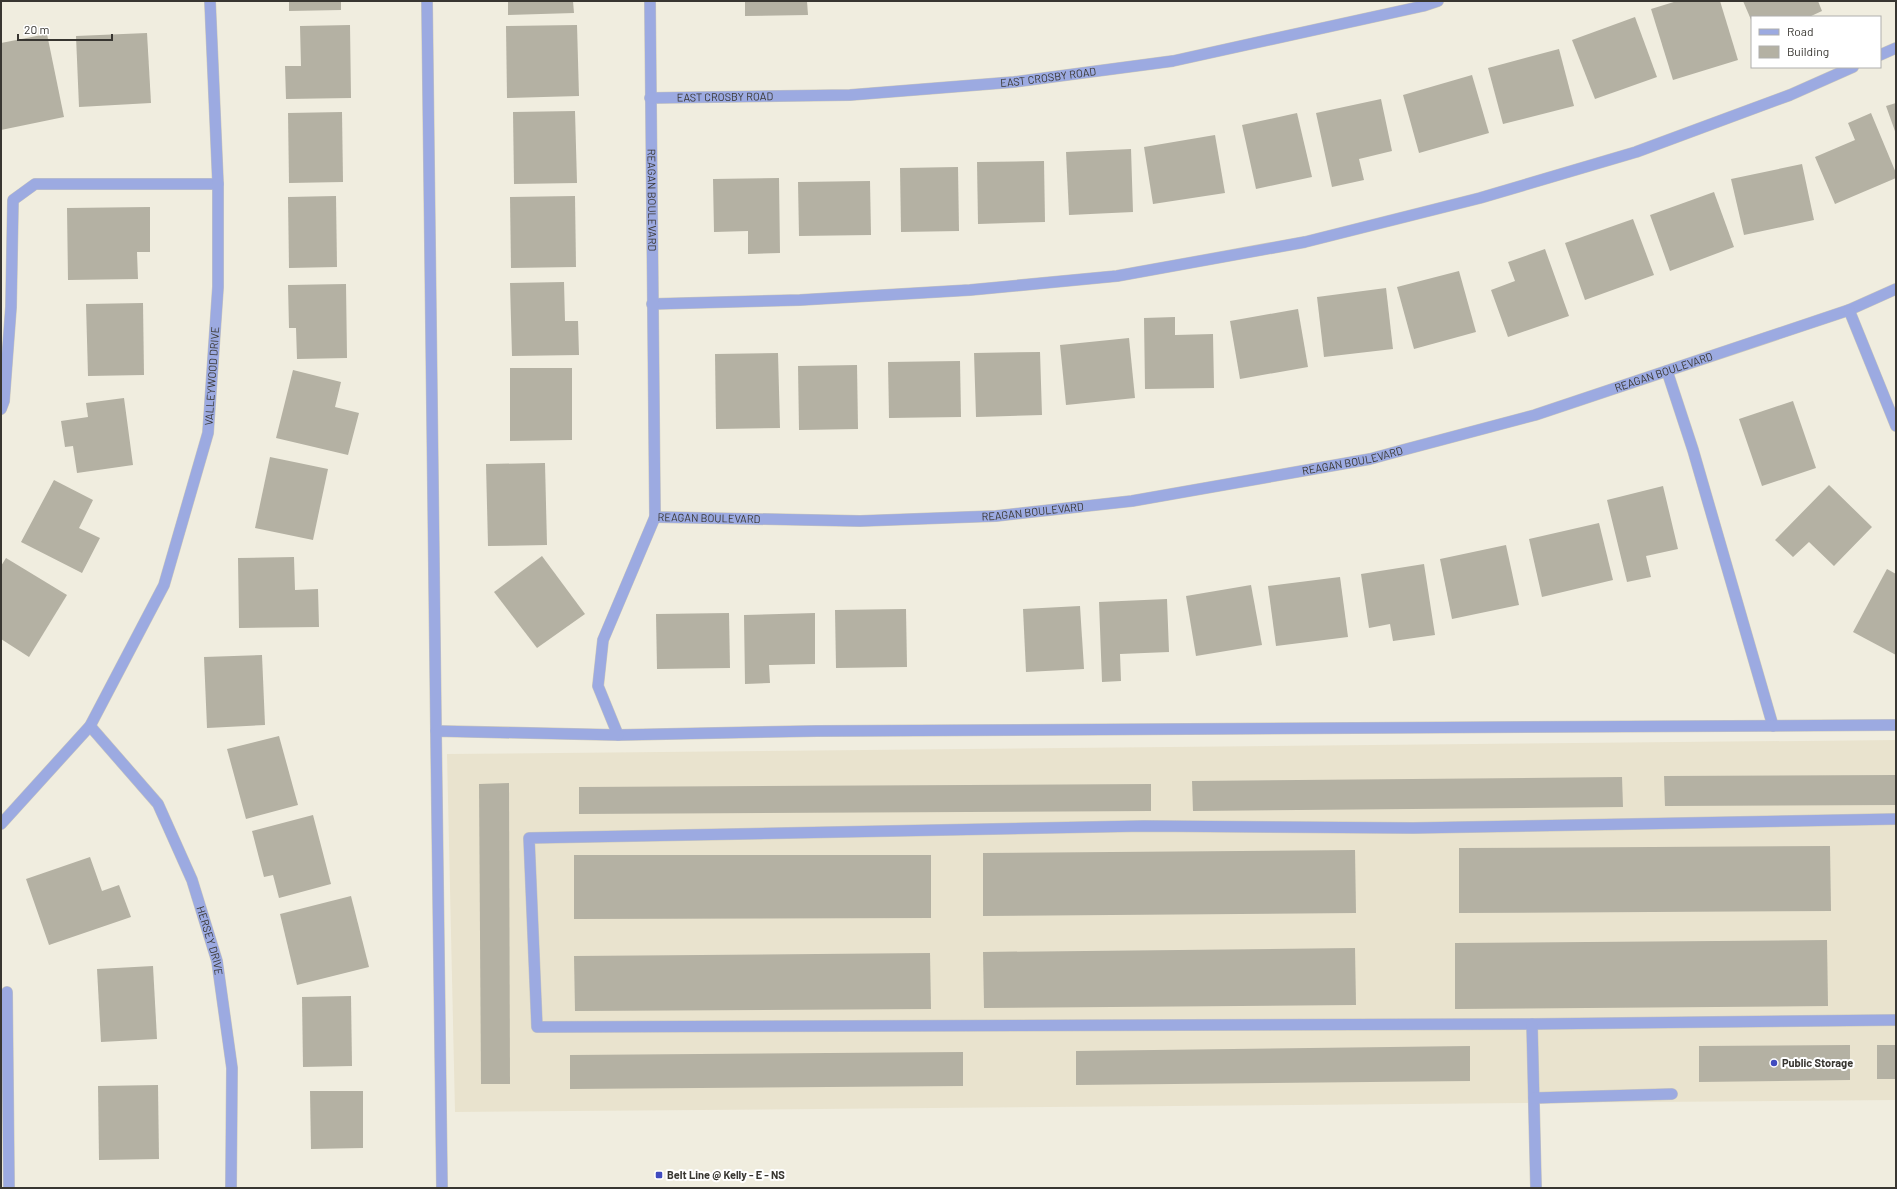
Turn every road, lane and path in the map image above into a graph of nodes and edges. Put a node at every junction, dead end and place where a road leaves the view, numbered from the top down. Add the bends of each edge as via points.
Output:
1 (210, 1) edge
2 (427, 1) edge
3 (650, 1) edge
4 (1438, 1) edge
5 (1896, 48) edge
6 (1881, 55) edge
7 (1851, 68) edge
8 (650, 98) junction
9 (218, 184) junction
10 (1896, 289) edge
11 (652, 304) junction
12 (1849, 310) junction
13 (1667, 371) junction
14 (1, 409) edge
15 (1896, 426) edge
16 (655, 517) junction
17 (1896, 725) edge
18 (90, 726) junction
19 (1773, 726) junction
20 (436, 731) junction
21 (618, 735) junction
22 (1896, 819) edge
23 (1, 824) edge
24 (7, 992) dead end
25 (1896, 1020) edge
26 (1532, 1024) junction
27 (1672, 1094) dead end
28 (1534, 1098) junction
29 (9, 1188) edge
30 (231, 1188) edge
31 (442, 1188) edge
32 (1536, 1188) edge

1 - 9 street, VALLEYWOOD DRIVE
2 - 20 street
3 - 8 street, REAGAN BOULEVARD
4 - 8 street, EAST CROSBY ROAD via 1173,61 1014,82 850,95
5 - 6 street
7 - 11 street via 1790,94 1636,152 1480,198 1305,242 1117,276 970,290 800,300
8 - 11 street, REAGAN BOULEVARD
9 - 14 street via 35,184 13,200 11,307 4,401
9 - 18 street, VALLEYWOOD DRIVE via 218,287 208,433 164,585
10 - 12 street, REAGAN BOULEVARD
11 - 16 street, REAGAN BOULEVARD
12 - 13 street, REAGAN BOULEVARD
12 - 15 street
13 - 16 street, REAGAN BOULEVARD via 1535,415 1370,459 1132,501 996,516 860,521
13 - 19 street via 1693,450
16 - 21 street via 603,640 598,686
17 - 19 street
18 - 23 street, VALLEYWOOD DRIVE
18 - 30 street, HERSEY DRIVE via 158,804 192,880 217,961 232,1068
19 - 21 street via 825,731
20 - 21 street
20 - 31 street
22 - 26 street via 1413,828 1144,826 529,838 537,1027
24 - 29 street
25 - 26 street
26 - 28 street
27 - 28 street
28 - 32 street

